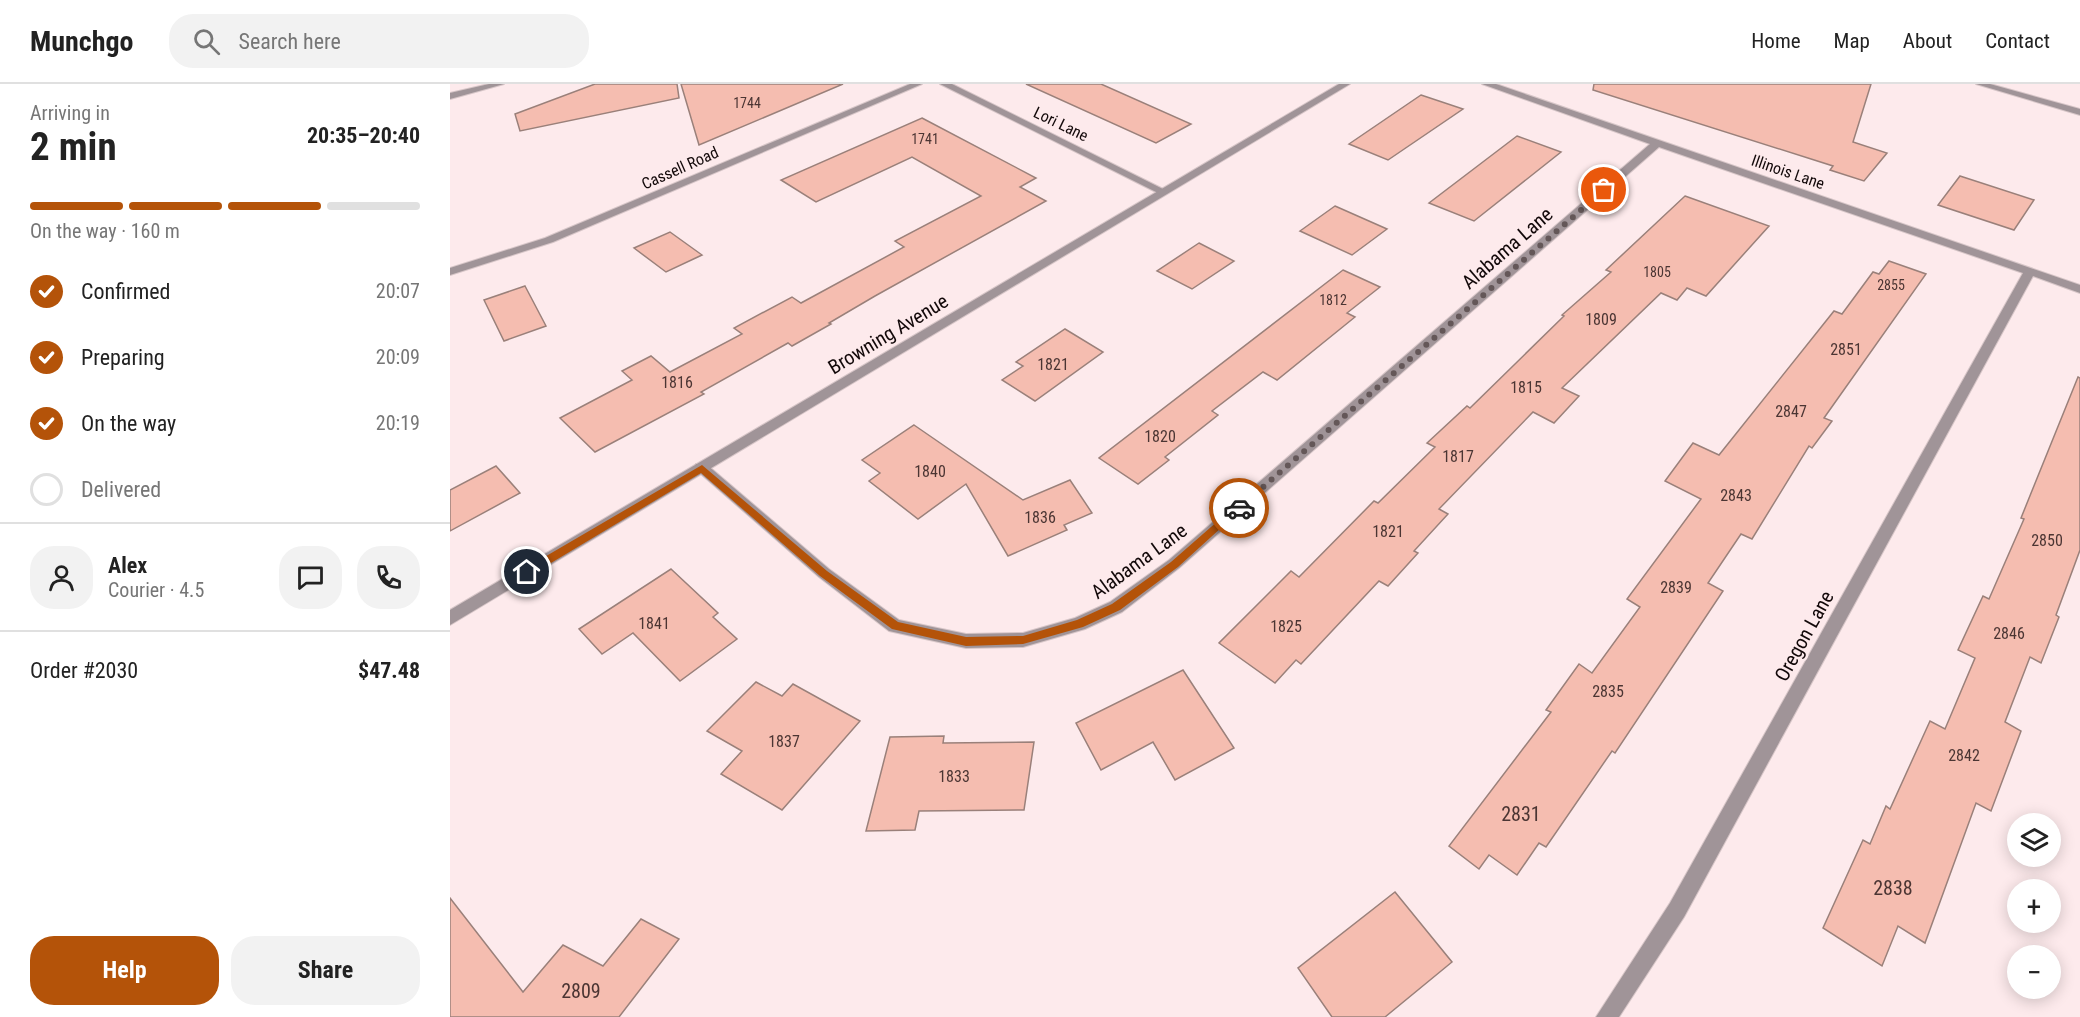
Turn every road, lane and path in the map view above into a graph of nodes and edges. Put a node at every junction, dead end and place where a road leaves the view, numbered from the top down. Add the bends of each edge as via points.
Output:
1 (500, 84) edge
2 (918, 84) edge
3 (945, 84) edge
4 (1345, 84) edge
5 (1487, 84) edge
6 (1980, 84) edge
7 (450, 96) edge
8 (2080, 112) edge
9 (1657, 143) junction
10 (1164, 192) junction
11 (2030, 271) junction
12 (450, 272) edge
13 (2080, 289) edge
14 (702, 468) junction
15 (450, 618) edge
16 (1607, 1017) edge

1 - 7 street
2 - 12 street, Cassell Road via 559,236
3 - 10 street, Lori Lane
4 - 10 street, Browning Avenue
5 - 9 street, Illinois Lane
6 - 8 street
9 - 11 street, Illinois Lane
9 - 14 street, Alabama Lane via 1174,564 1116,607 1079,624 1023,640 966,641 895,626 824,573
10 - 14 street, Browning Avenue
11 - 13 street, Illinois Lane
11 - 16 street, Oregon Lane via 1677,910
14 - 15 street, Browning Avenue

